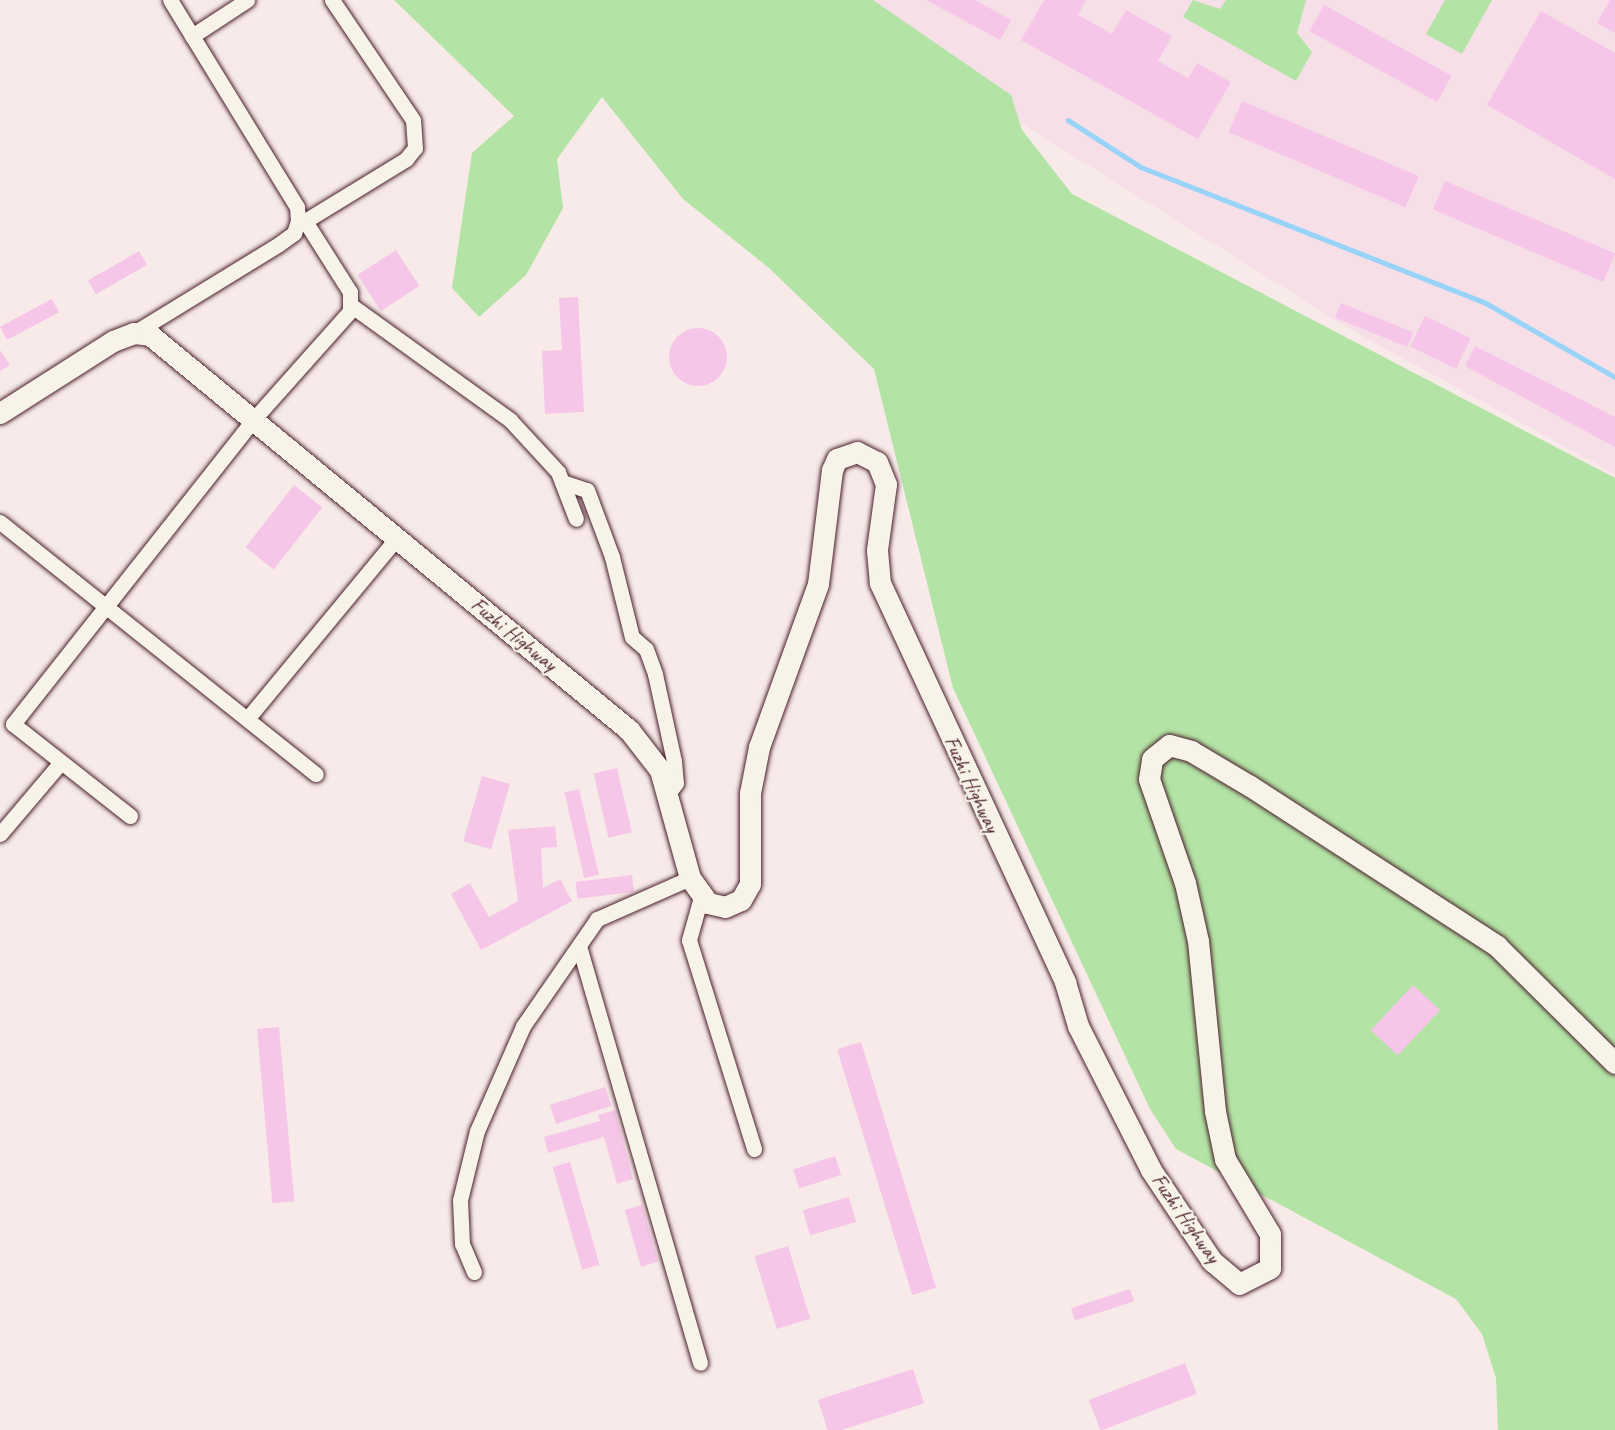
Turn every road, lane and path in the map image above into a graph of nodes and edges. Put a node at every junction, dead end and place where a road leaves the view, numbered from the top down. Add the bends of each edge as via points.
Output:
1 (170, 0) edge
2 (247, 0) edge
3 (332, 0) edge
4 (192, 36) junction
5 (301, 221) junction
6 (352, 306) junction
7 (134, 333) junction
8 (0, 413) edge
9 (253, 420) junction
10 (562, 482) junction
11 (576, 519) dead end
12 (0, 522) edge
13 (396, 539) junction
14 (106, 607) junction
15 (247, 719) junction
16 (6, 721) edge
17 (61, 762) junction
18 (316, 774) dead end
19 (667, 795) junction
20 (130, 816) dead end
21 (0, 834) edge
22 (690, 878) junction
23 (701, 897) junction
24 (579, 946) junction
25 (1615, 1064) edge
26 (754, 1149) dead end
27 (474, 1272) dead end
28 (700, 1363) dead end

1 - 4 street
2 - 4 street
3 - 5 street via 413,120 415,148 406,159
4 - 5 street via 297,207
5 - 6 street via 350,292
5 - 7 street via 279,244
6 - 9 street
6 - 10 street via 510,420
7 - 8 main road via 113,341
7 - 9 main road, Fuzhi Highway via 164,345
9 - 13 main road, Fuzhi Highway
9 - 14 street
10 - 11 street
10 - 19 street via 587,490 612,557 632,637 646,649 655,674 674,761 676,783
12 - 14 street
13 - 15 street
13 - 19 main road, Fuzhi Highway via 629,730 660,770
14 - 15 street
14 - 16 street
15 - 18 street
16 - 17 street
17 - 20 street
17 - 21 street
19 - 22 main road, Fuzhi Highway
22 - 23 main road, Fuzhi Highway
22 - 24 street via 597,919
23 - 25 main road, Fuzhi Highway via 725,908 747,893 750,793 759,747 818,584 832,470 837,459 857,452 877,462 886,483 877,550 880,583 1065,982 1078,1026 1151,1170 1212,1261 1239,1284 1270,1268 1269,1234 1225,1159 1215,1112 1198,941 1185,883 1149,779 1152,759 1169,745 1191,751 1250,786 1497,945
23 - 26 street via 689,940
24 - 27 street via 523,1026 477,1131 460,1200 462,1244
24 - 28 street

